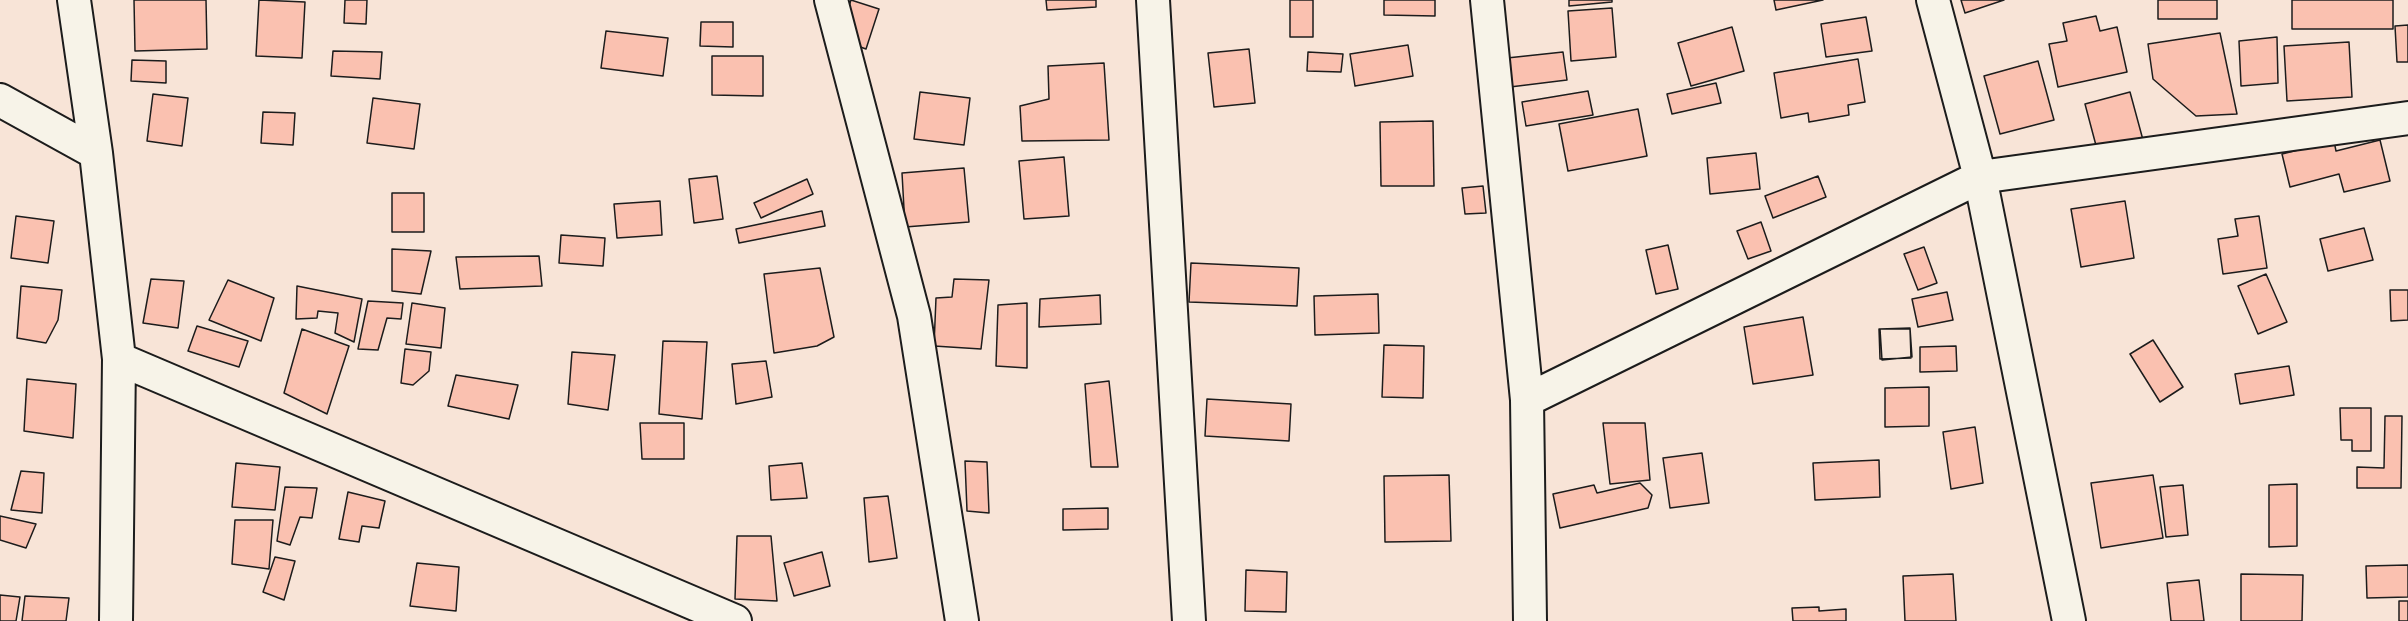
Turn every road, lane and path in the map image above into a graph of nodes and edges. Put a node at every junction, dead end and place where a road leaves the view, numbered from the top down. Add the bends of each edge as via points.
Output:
1 (74, 0) edge
2 (831, 0) edge
3 (1153, 0) edge
4 (1487, 0) edge
5 (1933, 0) edge
6 (0, 100) edge
7 (2408, 118) edge
8 (96, 153) junction
9 (1980, 177) junction
10 (119, 359) junction
11 (1527, 400) junction
12 (116, 621) edge
13 (735, 621) edge
14 (962, 621) edge
15 (1189, 621) edge
16 (1530, 621) edge
17 (2069, 621) edge

1 - 8 street
2 - 14 street via 914,316
3 - 15 street
4 - 11 street
5 - 9 street
6 - 8 street
7 - 9 street
8 - 10 street
9 - 11 street
9 - 17 street
10 - 12 street
10 - 13 street
11 - 16 street

